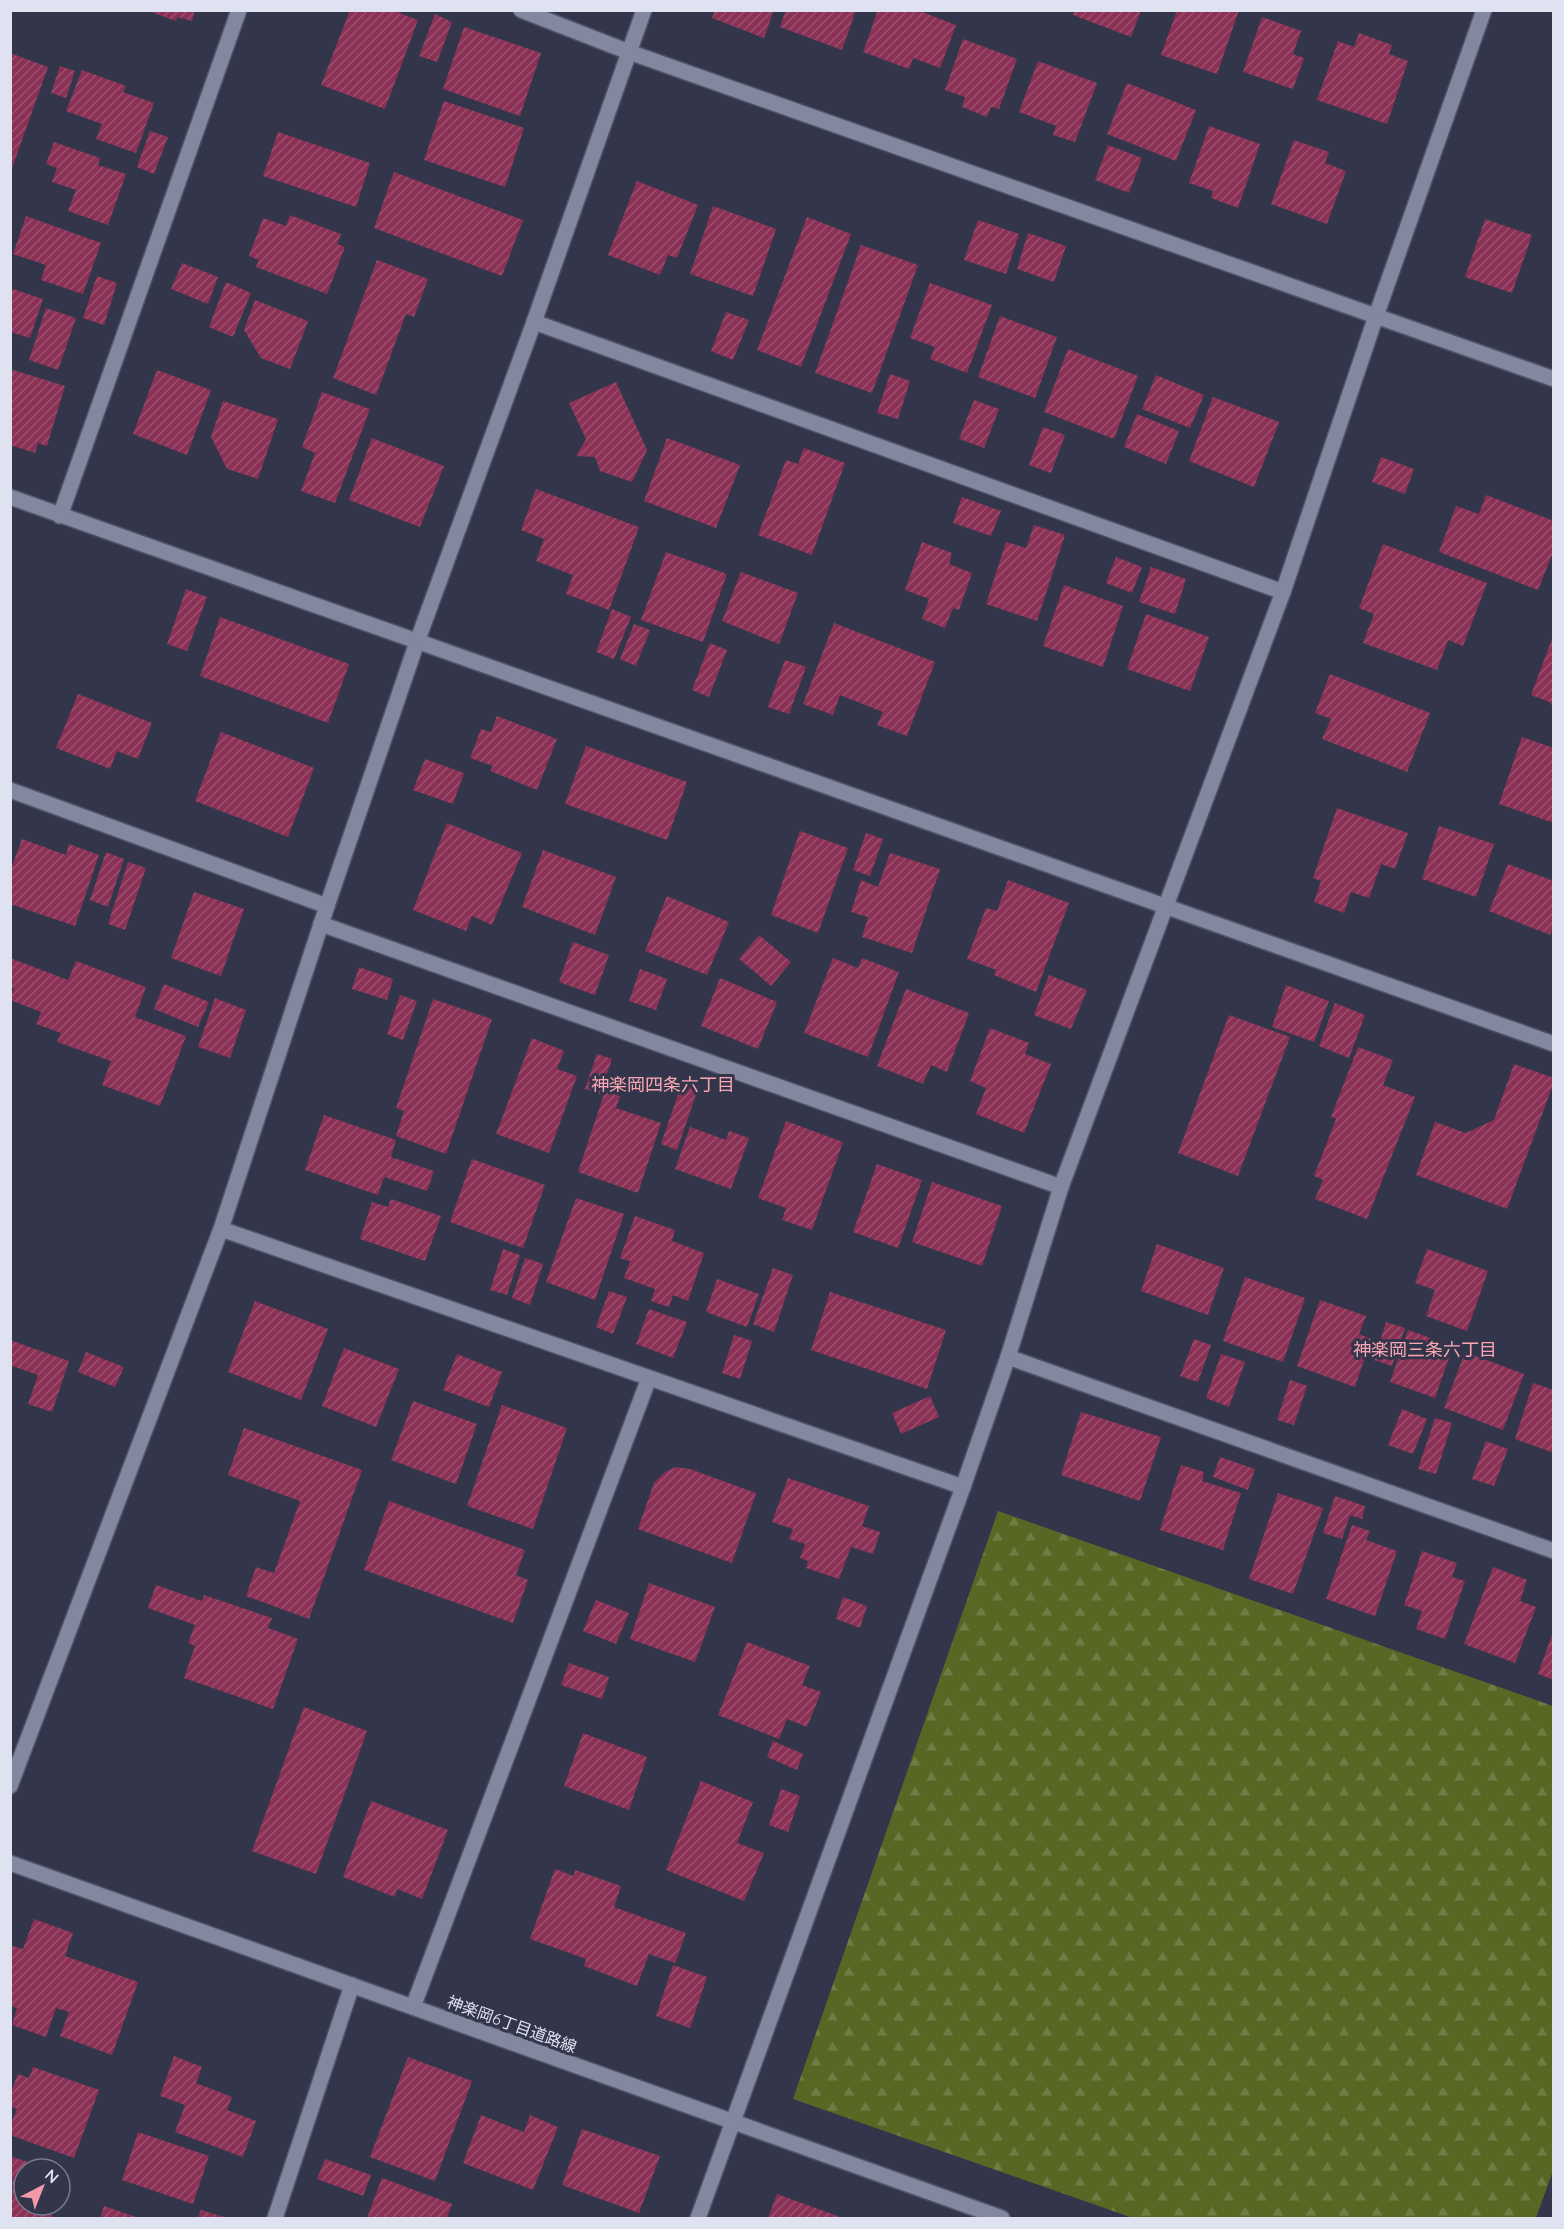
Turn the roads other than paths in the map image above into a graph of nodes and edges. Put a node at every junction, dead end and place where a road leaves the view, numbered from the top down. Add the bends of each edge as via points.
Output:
1 (239, 10) edge
2 (521, 10) edge
3 (644, 10) edge
4 (1478, 12) edge
5 (629, 52) junction
6 (1377, 316) junction
7 (534, 322) junction
8 (1554, 379) edge
9 (10, 497) edge
10 (60, 516) junction
11 (1283, 592) junction
12 (417, 642) junction
13 (10, 790) edge
14 (327, 906) junction
15 (1166, 907) junction
16 (321, 924) junction
17 (1552, 1040) edge
18 (1061, 1187) junction
19 (221, 1229) junction
20 (1008, 1357) junction
21 (649, 1378) junction
22 (963, 1487) junction
23 (1554, 1551) edge
24 (10, 1786) edge
25 (10, 1863) edge
26 (352, 1985) junction
27 (413, 2007) junction
28 (732, 2122) junction
29 (275, 2218) edge
30 (698, 2218) edge
31 (1002, 2218) edge

1 - 10 street
2 - 5 street
3 - 5 street
4 - 6 street
5 - 6 street
5 - 7 street
6 - 8 street
6 - 11 street
7 - 11 street
7 - 12 street
9 - 10 street
10 - 12 street
11 - 15 street
12 - 14 street
12 - 15 street
13 - 14 street
14 - 16 street
15 - 17 street
15 - 18 street
16 - 18 street
16 - 19 street
18 - 20 street
19 - 21 street
19 - 24 street
20 - 22 street
20 - 23 street
21 - 22 street
21 - 27 street
22 - 28 street
25 - 26 street, 神楽岡6丁目道路線
26 - 27 street, 神楽岡6丁目道路線
26 - 29 street
27 - 28 street, 神楽岡6丁目道路線
28 - 30 street
28 - 31 street, 神楽岡6丁目道路線

